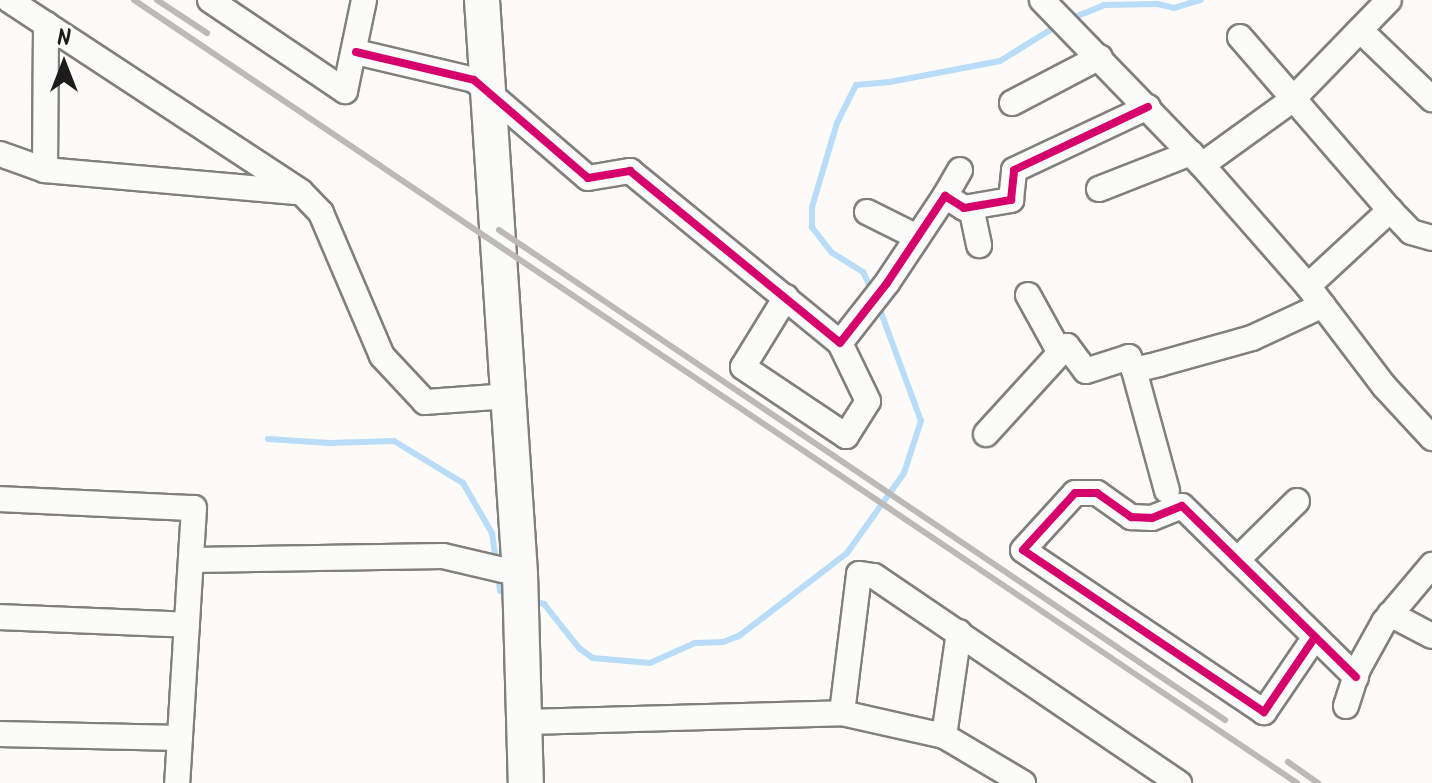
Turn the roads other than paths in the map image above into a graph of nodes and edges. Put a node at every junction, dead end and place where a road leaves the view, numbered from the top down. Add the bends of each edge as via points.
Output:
1 (9, 0) edge
2 (210, 0) edge
3 (364, 0) edge
4 (482, 0) edge
5 (1389, 0) edge
6 (1056, 4) edge
7 (46, 24) junction
8 (1360, 30) junction
9 (1240, 37) dead end
10 (356, 52) junction
11 (1100, 57) junction
12 (489, 91) junction
13 (1432, 99) edge
14 (1292, 100) junction
15 (1012, 103) dead end
16 (1148, 107) junction
17 (0, 154) edge
18 (1196, 159) junction
19 (45, 170) junction
20 (960, 170) dead end
21 (1099, 189) dead end
22 (301, 192) junction
23 (945, 196) junction
24 (971, 207) junction
25 (1390, 210) junction
26 (867, 212) dead end
27 (917, 237) junction
28 (1432, 238) edge
29 (979, 245) dead end
30 (1028, 295) dead end
31 (1316, 296) junction
32 (786, 297) junction
33 (840, 343) junction
34 (1060, 353) junction
35 (1134, 370) junction
36 (508, 396) junction
37 (986, 434) dead end
38 (1432, 438) edge
39 (1167, 491) dead end
40 (0, 499) edge
41 (1297, 501) dead end
42 (193, 560) junction
43 (1237, 560) junction
44 (1432, 565) edge
45 (520, 574) junction
46 (1390, 614) junction
47 (0, 617) edge
48 (187, 625) junction
49 (959, 632) junction
50 (1432, 636) edge
51 (1315, 637) junction
52 (1356, 677) junction
53 (1346, 706) dead end
54 (842, 713) junction
55 (527, 722) junction
56 (0, 734) edge
57 (944, 736) junction
58 (180, 738) junction
59 (177, 783) edge
60 (526, 783) edge
61 (1023, 783) edge
62 (1179, 783) edge

1 - 7 street
2 - 10 street via 345,91
3 - 10 street
4 - 12 street
5 - 8 street
6 - 11 street
7 - 19 street
7 - 22 street
8 - 13 street
8 - 14 street
9 - 14 street
10 - 12 street via 474,80
11 - 15 street
11 - 16 street
12 - 32 street via 588,178 630,171
12 - 36 street
14 - 18 street
14 - 25 street
16 - 18 street
16 - 24 street via 1014,170 1011,200
17 - 19 street
18 - 21 street
18 - 31 street
19 - 22 street
20 - 23 street
22 - 36 street via 321,213 382,356 425,402
23 - 24 street
23 - 27 street
24 - 29 street
25 - 28 street via 1411,232
25 - 31 street
26 - 27 street
27 - 33 street
30 - 34 street
31 - 35 street via 1252,338
31 - 38 street via 1384,386
32 - 33 street
32 - 33 street via 743,367 846,436 868,401
34 - 35 street via 1067,346 1086,371 1129,357
34 - 37 street
35 - 39 street
36 - 45 street
40 - 42 street via 194,508
41 - 43 street
42 - 45 street via 443,556
42 - 48 street
43 - 51 street
43 - 51 street via 1182,506 1152,518 1131,517 1097,493 1075,493 1023,550 1264,712
44 - 46 street
45 - 55 street
46 - 50 street
46 - 52 street
47 - 48 street
48 - 58 street
49 - 54 street via 874,576 859,574
49 - 57 street
49 - 62 street
51 - 52 street
52 - 53 street
54 - 55 street
54 - 57 street
55 - 60 street
56 - 58 street
57 - 61 street
58 - 59 street

